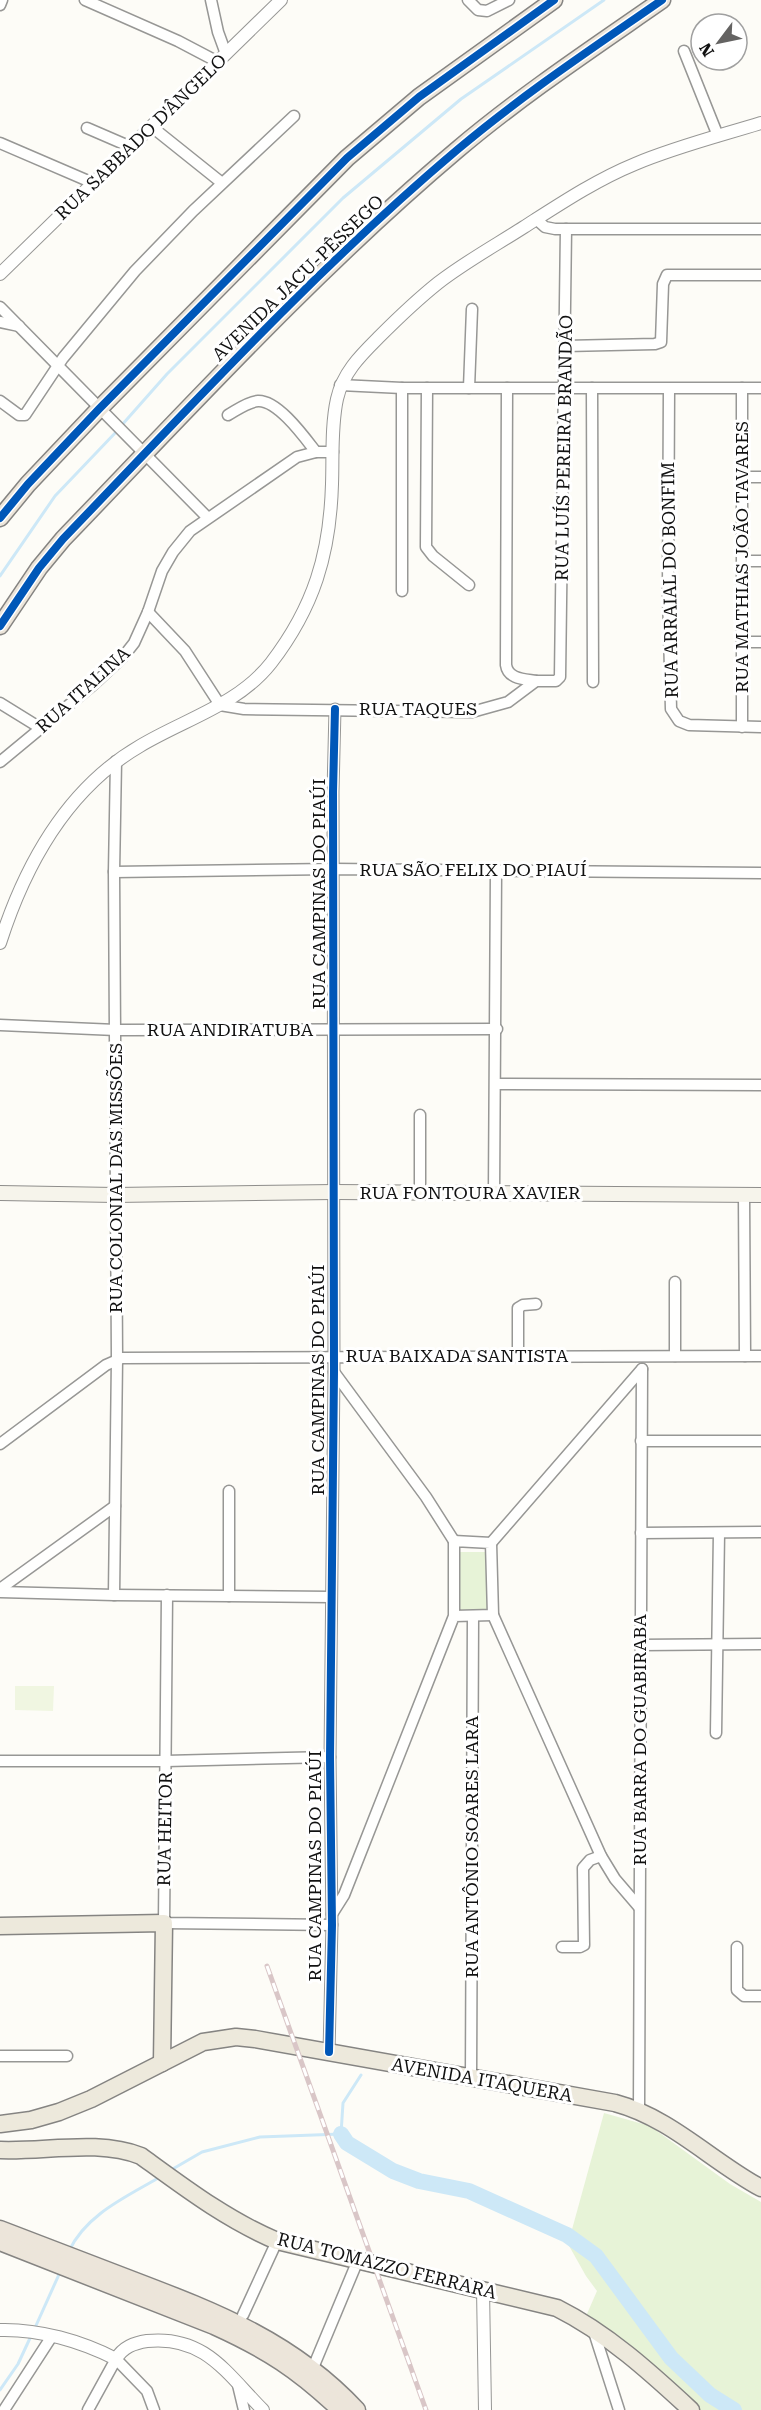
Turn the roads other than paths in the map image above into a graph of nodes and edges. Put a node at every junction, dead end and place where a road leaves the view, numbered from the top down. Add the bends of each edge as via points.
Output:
1 (2, 0) edge
2 (85, 0) edge
3 (211, 0) edge
4 (281, 0) edge
5 (468, 0) edge
6 (509, 0) edge
7 (554, 0) edge
8 (662, 0) edge
9 (0, 5) edge
10 (684, 51) dead end
11 (222, 58) junction
12 (294, 116) dead end
13 (761, 123) edge
14 (152, 127) junction
15 (87, 128) dead end
16 (718, 136) junction
17 (0, 142) edge
18 (131, 147) junction
19 (93, 183) junction
20 (222, 183) junction
21 (536, 219) junction
22 (566, 229) junction
23 (761, 229) edge
24 (0, 274) edge
25 (761, 275) edge
26 (0, 307) edge
27 (472, 309) dead end
28 (0, 322) edge
29 (19, 326) junction
30 (565, 346) junction
31 (58, 365) junction
32 (340, 386) junction
33 (402, 388) junction
34 (427, 388) junction
35 (469, 388) junction
36 (507, 388) junction
37 (566, 388) junction
38 (592, 388) junction
39 (742, 388) junction
40 (761, 388) edge
41 (669, 390) junction
42 (0, 401) edge
43 (104, 414) junction
44 (228, 415) dead end
45 (144, 452) junction
46 (316, 452) junction
47 (333, 452) junction
48 (743, 477) junction
49 (761, 477) edge
50 (207, 517) junction
51 (0, 518) edge
52 (743, 561) junction
53 (761, 561) edge
54 (469, 585) dead end
55 (402, 591) dead end
56 (148, 612) junction
57 (0, 626) edge
58 (744, 642) junction
59 (761, 642) edge
60 (561, 667) joint
61 (536, 681) junction
62 (593, 682) dead end
63 (0, 703) edge
64 (220, 705) junction
65 (335, 709) junction
66 (742, 727) junction
67 (761, 727) edge
68 (42, 729) junction
69 (116, 761) junction
70 (0, 762) edge
71 (333, 869) junction
72 (496, 871) junction
73 (114, 872) junction
74 (761, 873) edge
75 (0, 943) edge
76 (0, 1025) edge
77 (497, 1029) junction
78 (116, 1030) junction
79 (334, 1030) junction
80 (496, 1084) junction
81 (761, 1085) edge
82 (420, 1115) dead end
83 (334, 1192) junction
84 (0, 1193) edge
85 (420, 1193) junction
86 (494, 1194) junction
87 (115, 1195) junction
88 (744, 1195) junction
89 (761, 1195) edge
90 (675, 1282) dead end
91 (536, 1304) dead end
92 (644, 1355) junction
93 (333, 1356) junction
94 (518, 1356) junction
95 (675, 1356) junction
96 (745, 1356) junction
97 (761, 1356) edge
98 (117, 1359) junction
99 (642, 1370) junction
100 (334, 1372) junction
101 (642, 1441) junction
102 (761, 1441) edge
103 (0, 1444) edge
104 (229, 1491) dead end
105 (115, 1506) junction
106 (761, 1532) edge
107 (641, 1533) junction
108 (719, 1533) junction
109 (454, 1541) junction
110 (491, 1543) junction
111 (0, 1590) edge
112 (114, 1595) junction
113 (167, 1596) junction
114 (229, 1596) junction
115 (331, 1597) junction
116 (493, 1615) junction
117 (454, 1616) junction
118 (473, 1616) junction
119 (717, 1644) junction
120 (761, 1644) edge
121 (640, 1645) junction
122 (716, 1733) dead end
123 (330, 1757) junction
124 (0, 1760) edge
125 (166, 1761) junction
126 (0, 1774) edge
127 (601, 1856) junction
128 (639, 1907) junction
129 (332, 1920) junction
130 (164, 1923) junction
131 (0, 1926) edge
132 (562, 1947) dead end
133 (737, 1947) dead end
134 (761, 1996) edge
135 (162, 2038) junction
136 (183, 2051) junction
137 (329, 2052) junction
138 (0, 2056) edge
139 (67, 2056) dead end
140 (162, 2063) junction
141 (471, 2078) junction
142 (639, 2110) junction
143 (0, 2124) edge
144 (0, 2150) edge
145 (761, 2188) edge
146 (0, 2229) edge
147 (277, 2241) junction
148 (0, 2242) edge
149 (54, 2257) junction
150 (358, 2260) junction
151 (74, 2265) junction
152 (483, 2289) junction
153 (243, 2315) dead end
154 (593, 2328) junction
155 (0, 2330) edge
156 (47, 2335) junction
157 (116, 2359) junction
158 (315, 2363) dead end
159 (238, 2385) junction
160 (4, 2410) edge
161 (88, 2410) edge
162 (154, 2410) edge
163 (244, 2410) edge
164 (263, 2410) edge
165 (340, 2410) edge
166 (357, 2410) edge
167 (485, 2410) edge
168 (619, 2410) edge
169 (691, 2410) edge

1 - 9 street
2 - 11 street
3 - 11 street
4 - 11 street, RUA SABBADO D'ÂNGELO
5 - 6 street via 478,10 487,11
7 - 43 highway via 419,97 353,152
8 - 45 highway, AVENIDA JACU-PÊSSEGO via 503,113 388,210
10 - 16 street
11 - 14 street, RUA SABBADO D'ÂNGELO
12 - 20 street
13 - 16 street
14 - 18 street, RUA SABBADO D'ÂNGELO
14 - 20 street
15 - 18 street
16 - 21 street via 632,165
17 - 19 street
18 - 19 street, RUA SABBADO D'ÂNGELO
19 - 24 street, RUA SABBADO D'ÂNGELO
20 - 31 street via 135,271
21 - 22 street via 544,227
21 - 32 street via 420,298 366,350
22 - 23 street
22 - 30 street, RUA LUÍS PEREIRA BRANDÃO
25 - 30 street via 667,275 663,284 663,339 658,344
26 - 29 street
27 - 35 street
28 - 29 street
29 - 31 street
30 - 37 street, RUA LUÍS PEREIRA BRANDÃO
31 - 42 street via 24,416
31 - 43 street
32 - 33 street
32 - 47 street
33 - 34 street
33 - 55 street
34 - 35 street
34 - 54 street via 426,547
35 - 36 street
36 - 37 street
36 - 61 street via 506,664 511,676
37 - 38 street
37 - 60 street, RUA LUÍS PEREIRA BRANDÃO
38 - 41 street
38 - 62 street
39 - 40 street
39 - 41 street
39 - 48 street, RUA MATHIAS JOÃO TAVARES
41 - 66 street, RUA ARRAIAL DO BONFIM via 671,709 679,721 689,725
43 - 45 street
43 - 51 highway via 28,484
44 - 46 street via 260,400 270,404
45 - 50 street
45 - 57 highway, AVENIDA JACU-PÊSSEGO via 63,539
46 - 47 street, RUA ITALINA
46 - 50 street, RUA ITALINA via 285,464
47 - 64 street via 326,547 313,595 266,669 249,687
48 - 49 street
48 - 52 street, RUA MATHIAS JOÃO TAVARES
50 - 56 street, RUA ITALINA via 172,552
52 - 53 street
52 - 58 street, RUA MATHIAS JOÃO TAVARES
56 - 64 street via 197,666
56 - 68 street, RUA ITALINA via 123,657
58 - 59 street
58 - 66 street, RUA MATHIAS JOÃO TAVARES
60 - 61 street, RUA TAQUES via 556,681
61 - 65 street, RUA TAQUES via 508,702 472,712
63 - 68 street
64 - 65 street, RUA TAQUES via 260,710
64 - 69 street
65 - 71 street, RUA CAMPINAS DO PIAÚI
66 - 67 street, RUA ARRAIAL DO BONFIM
68 - 70 street, RUA ITALINA
69 - 73 street, RUA COLONIAL DAS MISSÕES
69 - 75 street via 75,800 43,842 17,894
71 - 72 street, RUA SÃO FELIX DO PIAUÍ
71 - 73 street, RUA SÃO FELIX DO PIAUÍ
71 - 79 street, RUA CAMPINAS DO PIAÚI
72 - 74 street, RUA SÃO FELIX DO PIAUÍ
72 - 77 street
73 - 78 street, RUA COLONIAL DAS MISSÕES
76 - 78 street, RUA ANDIRATUBA
77 - 79 street, RUA ANDIRATUBA
77 - 80 street
78 - 79 street, RUA ANDIRATUBA
78 - 87 street, RUA COLONIAL DAS MISSÕES
79 - 83 street, RUA CAMPINAS DO PIAÚI
80 - 81 street
80 - 86 street
82 - 85 street
83 - 85 main road, RUA FONTOURA XAVIER
83 - 87 main road, RUA FONTOURA XAVIER
83 - 93 street, RUA CAMPINAS DO PIAÚI
84 - 87 main road, RUA FONTOURA XAVIER
85 - 86 main road, RUA FONTOURA XAVIER
86 - 88 main road, RUA FONTOURA XAVIER
87 - 98 street, RUA COLONIAL DAS MISSÕES
88 - 89 main road, RUA FONTOURA XAVIER
88 - 96 street
90 - 95 street
91 - 94 street via 518,1308
92 - 94 street, RUA BAIXADA SANTISTA
92 - 95 street, RUA BAIXADA SANTISTA
92 - 99 street, RUA BARRA DO GUABIRABA
93 - 94 street, RUA BAIXADA SANTISTA
93 - 98 street, RUA BAIXADA SANTISTA
93 - 100 street, RUA CAMPINAS DO PIAÚI
95 - 96 street, RUA BAIXADA SANTISTA
96 - 97 street, RUA BAIXADA SANTISTA
98 - 103 street
98 - 105 street, RUA COLONIAL DAS MISSÕES
99 - 101 street, RUA BARRA DO GUABIRABA
99 - 110 street
100 - 109 street
100 - 115 street, RUA CAMPINAS DO PIAÚI
101 - 102 street
101 - 107 street, RUA BARRA DO GUABIRABA
104 - 114 street
105 - 111 street
105 - 112 street, RUA COLONIAL DAS MISSÕES
106 - 108 street
107 - 108 street
107 - 121 street, RUA BARRA DO GUABIRABA
108 - 119 street
109 - 110 street
109 - 117 street
110 - 116 street
111 - 112 street
112 - 113 street
113 - 114 street
113 - 125 street, RUA HEITOR
114 - 115 street
115 - 123 street, RUA CAMPINAS DO PIAÚI
116 - 118 street
116 - 127 street
117 - 118 street
117 - 129 street
118 - 141 street, RUA ANTÔNIO SOARES LARA
119 - 120 street
119 - 121 street
119 - 122 street
121 - 128 street, RUA BARRA DO GUABIRABA
123 - 125 street
123 - 129 street, RUA CAMPINAS DO PIAÚI
124 - 125 street
124 - 126 street
125 - 130 street, RUA HEITOR
127 - 128 street
127 - 132 street via 583,1868 584,1945
128 - 142 street, RUA BARRA DO GUABIRABA
129 - 130 street
129 - 137 street, RUA CAMPINAS DO PIAÚI
130 - 131 main road
130 - 135 main road, RUA HEITOR
133 - 134 street via 737,1990 744,1996
135 - 136 main road
135 - 140 main road, RUA HEITOR
136 - 137 main road, AVENIDA ITAQUERA via 202,2042 236,2037
136 - 140 main road, AVENIDA ITAQUERA
137 - 141 main road, AVENIDA ITAQUERA
138 - 139 street
140 - 143 main road, AVENIDA ITAQUERA via 59,2112
141 - 142 main road, AVENIDA ITAQUERA
142 - 145 main road, AVENIDA ITAQUERA
144 - 147 main road, RUA TOMAZZO FERRARA via 129,2151 239,2223
146 - 149 highway
147 - 150 main road, RUA TOMAZZO FERRARA
147 - 153 street
148 - 149 highway
149 - 151 highway
150 - 152 main road, RUA TOMAZZO FERRARA
150 - 158 street
151 - 165 highway via 247,2341 310,2381
151 - 166 highway via 201,2306 241,2324 310,2367
152 - 154 main road, RUA TOMAZZO FERRARA via 557,2308
152 - 167 street
154 - 168 street
154 - 169 main road, RUA TOMAZZO FERRARA
155 - 156 street via 22,2329
156 - 157 street via 91,2347
156 - 160 street
157 - 159 street via 128,2346 142,2342 179,2342 209,2355
157 - 161 street
157 - 162 street via 147,2391
159 - 163 street
159 - 164 street

